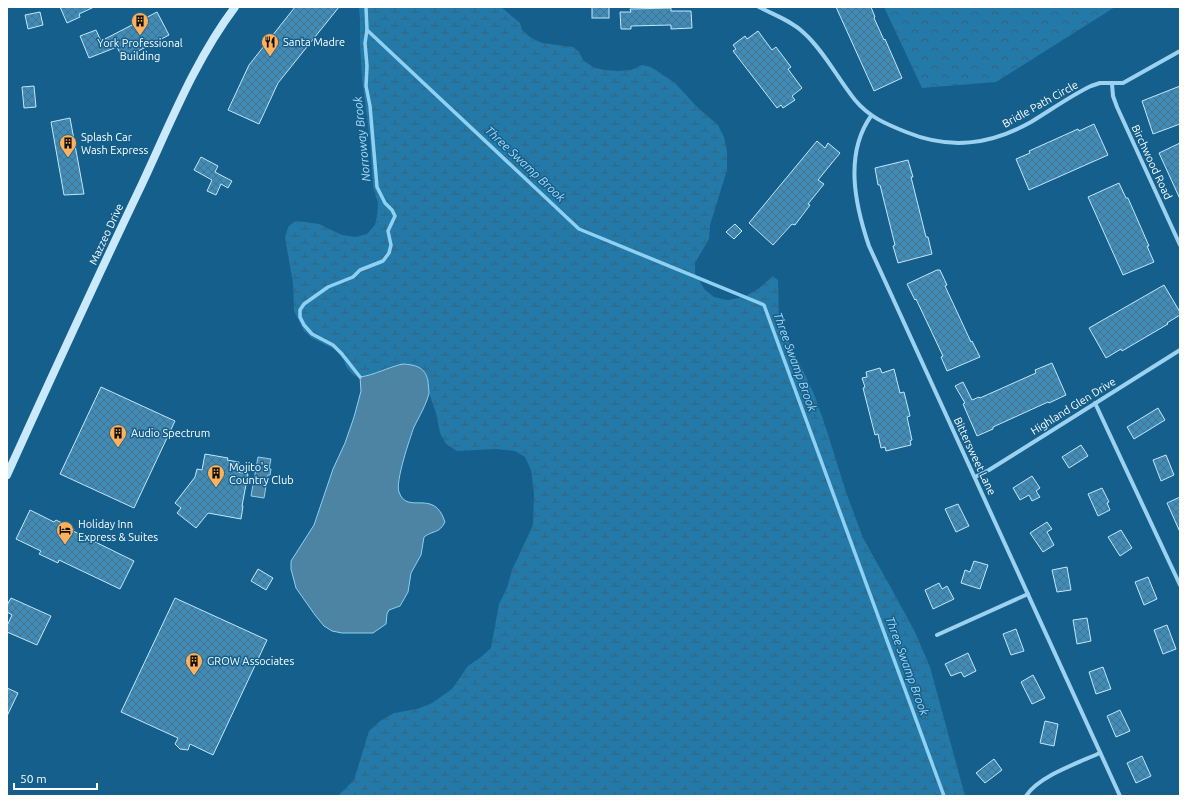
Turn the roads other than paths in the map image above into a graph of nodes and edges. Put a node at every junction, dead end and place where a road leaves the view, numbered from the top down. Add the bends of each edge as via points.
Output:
1 (235, 7) edge
2 (759, 7) edge
3 (1180, 51) edge
4 (1112, 84) junction
5 (871, 116) junction
6 (1180, 245) edge
7 (1180, 350) edge
8 (1095, 403) junction
9 (7, 476) edge
10 (975, 477) junction
11 (1180, 585) edge
12 (1028, 594) junction
13 (937, 635) dead end
14 (1100, 753) junction
15 (1026, 796) edge
16 (1120, 796) edge

1 - 9 main road, Mazzeo Drive via 211,42 185,92 88,296
2 - 5 street, Bridle Path Circle via 804,32 852,96
3 - 4 street, Bridle Path Circle via 1128,81
4 - 5 street, Bridle Path Circle via 1100,83 1091,86 1018,128 974,142 945,142 924,138
4 - 6 street, Birchwood Road via 1117,107
5 - 10 street, Bittersweet Lane via 860,134 854,160 858,201 866,235 887,288
7 - 8 street, Highland Glen Drive
8 - 10 street, Highland Glen Drive
8 - 11 street
10 - 12 street, Bittersweet Lane
12 - 13 street
12 - 14 street, Bittersweet Lane
14 - 15 street via 1046,778 1034,786
14 - 16 street, Bittersweet Lane

